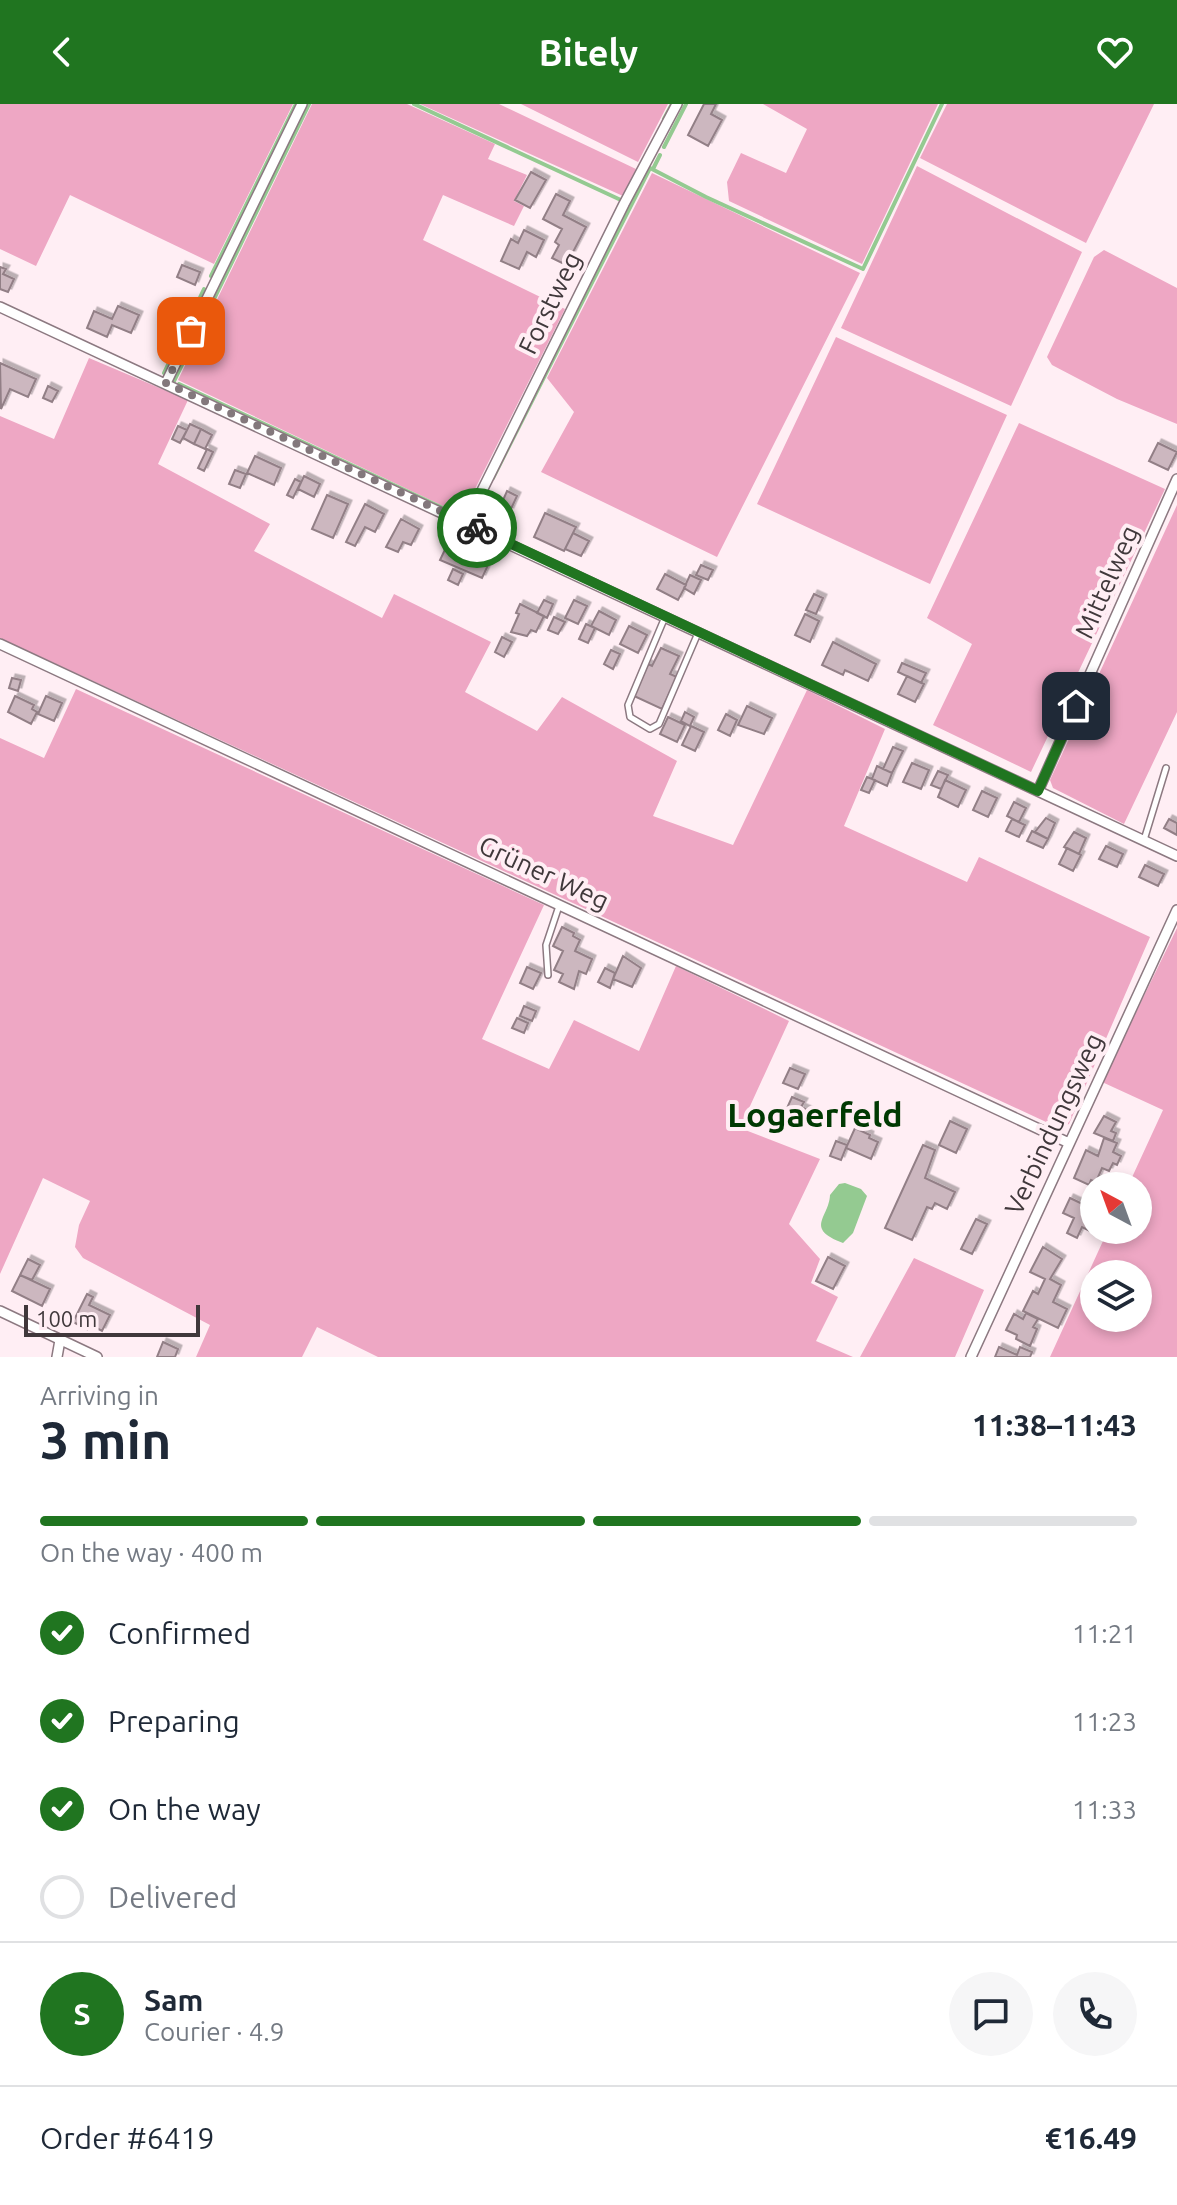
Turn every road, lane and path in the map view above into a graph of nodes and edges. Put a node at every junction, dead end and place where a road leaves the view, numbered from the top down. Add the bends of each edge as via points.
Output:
1 (302, 104) edge
2 (677, 104) edge
3 (0, 307) edge
4 (166, 383) junction
5 (1177, 479) edge
6 (466, 523) junction
7 (666, 616) junction
8 (698, 632) junction
9 (0, 644) edge
10 (1166, 768) dead end
11 (1038, 791) junction
12 (1144, 841) junction
13 (1177, 856) edge
14 (560, 905) junction
15 (1177, 910) edge
16 (548, 975) dead end
17 (1069, 1143) junction
18 (0, 1311) edge
19 (60, 1340) junction
20 (57, 1357) edge
21 (97, 1357) edge
22 (971, 1357) edge

1 - 4 street
2 - 6 street, Forstweg
3 - 4 street
4 - 6 street
5 - 11 street, Mittelweg
6 - 7 street
7 - 8 street
7 - 8 lane via 628,705 630,717 643,727 659,724
8 - 11 street
9 - 14 street, Grüner Weg
10 - 12 lane
11 - 12 street
12 - 13 street
14 - 16 lane via 546,945
14 - 17 street, Grüner Weg
15 - 17 street, Verbindungsweg
17 - 22 street, Verbindungsweg
18 - 19 street
19 - 20 street
19 - 21 street

